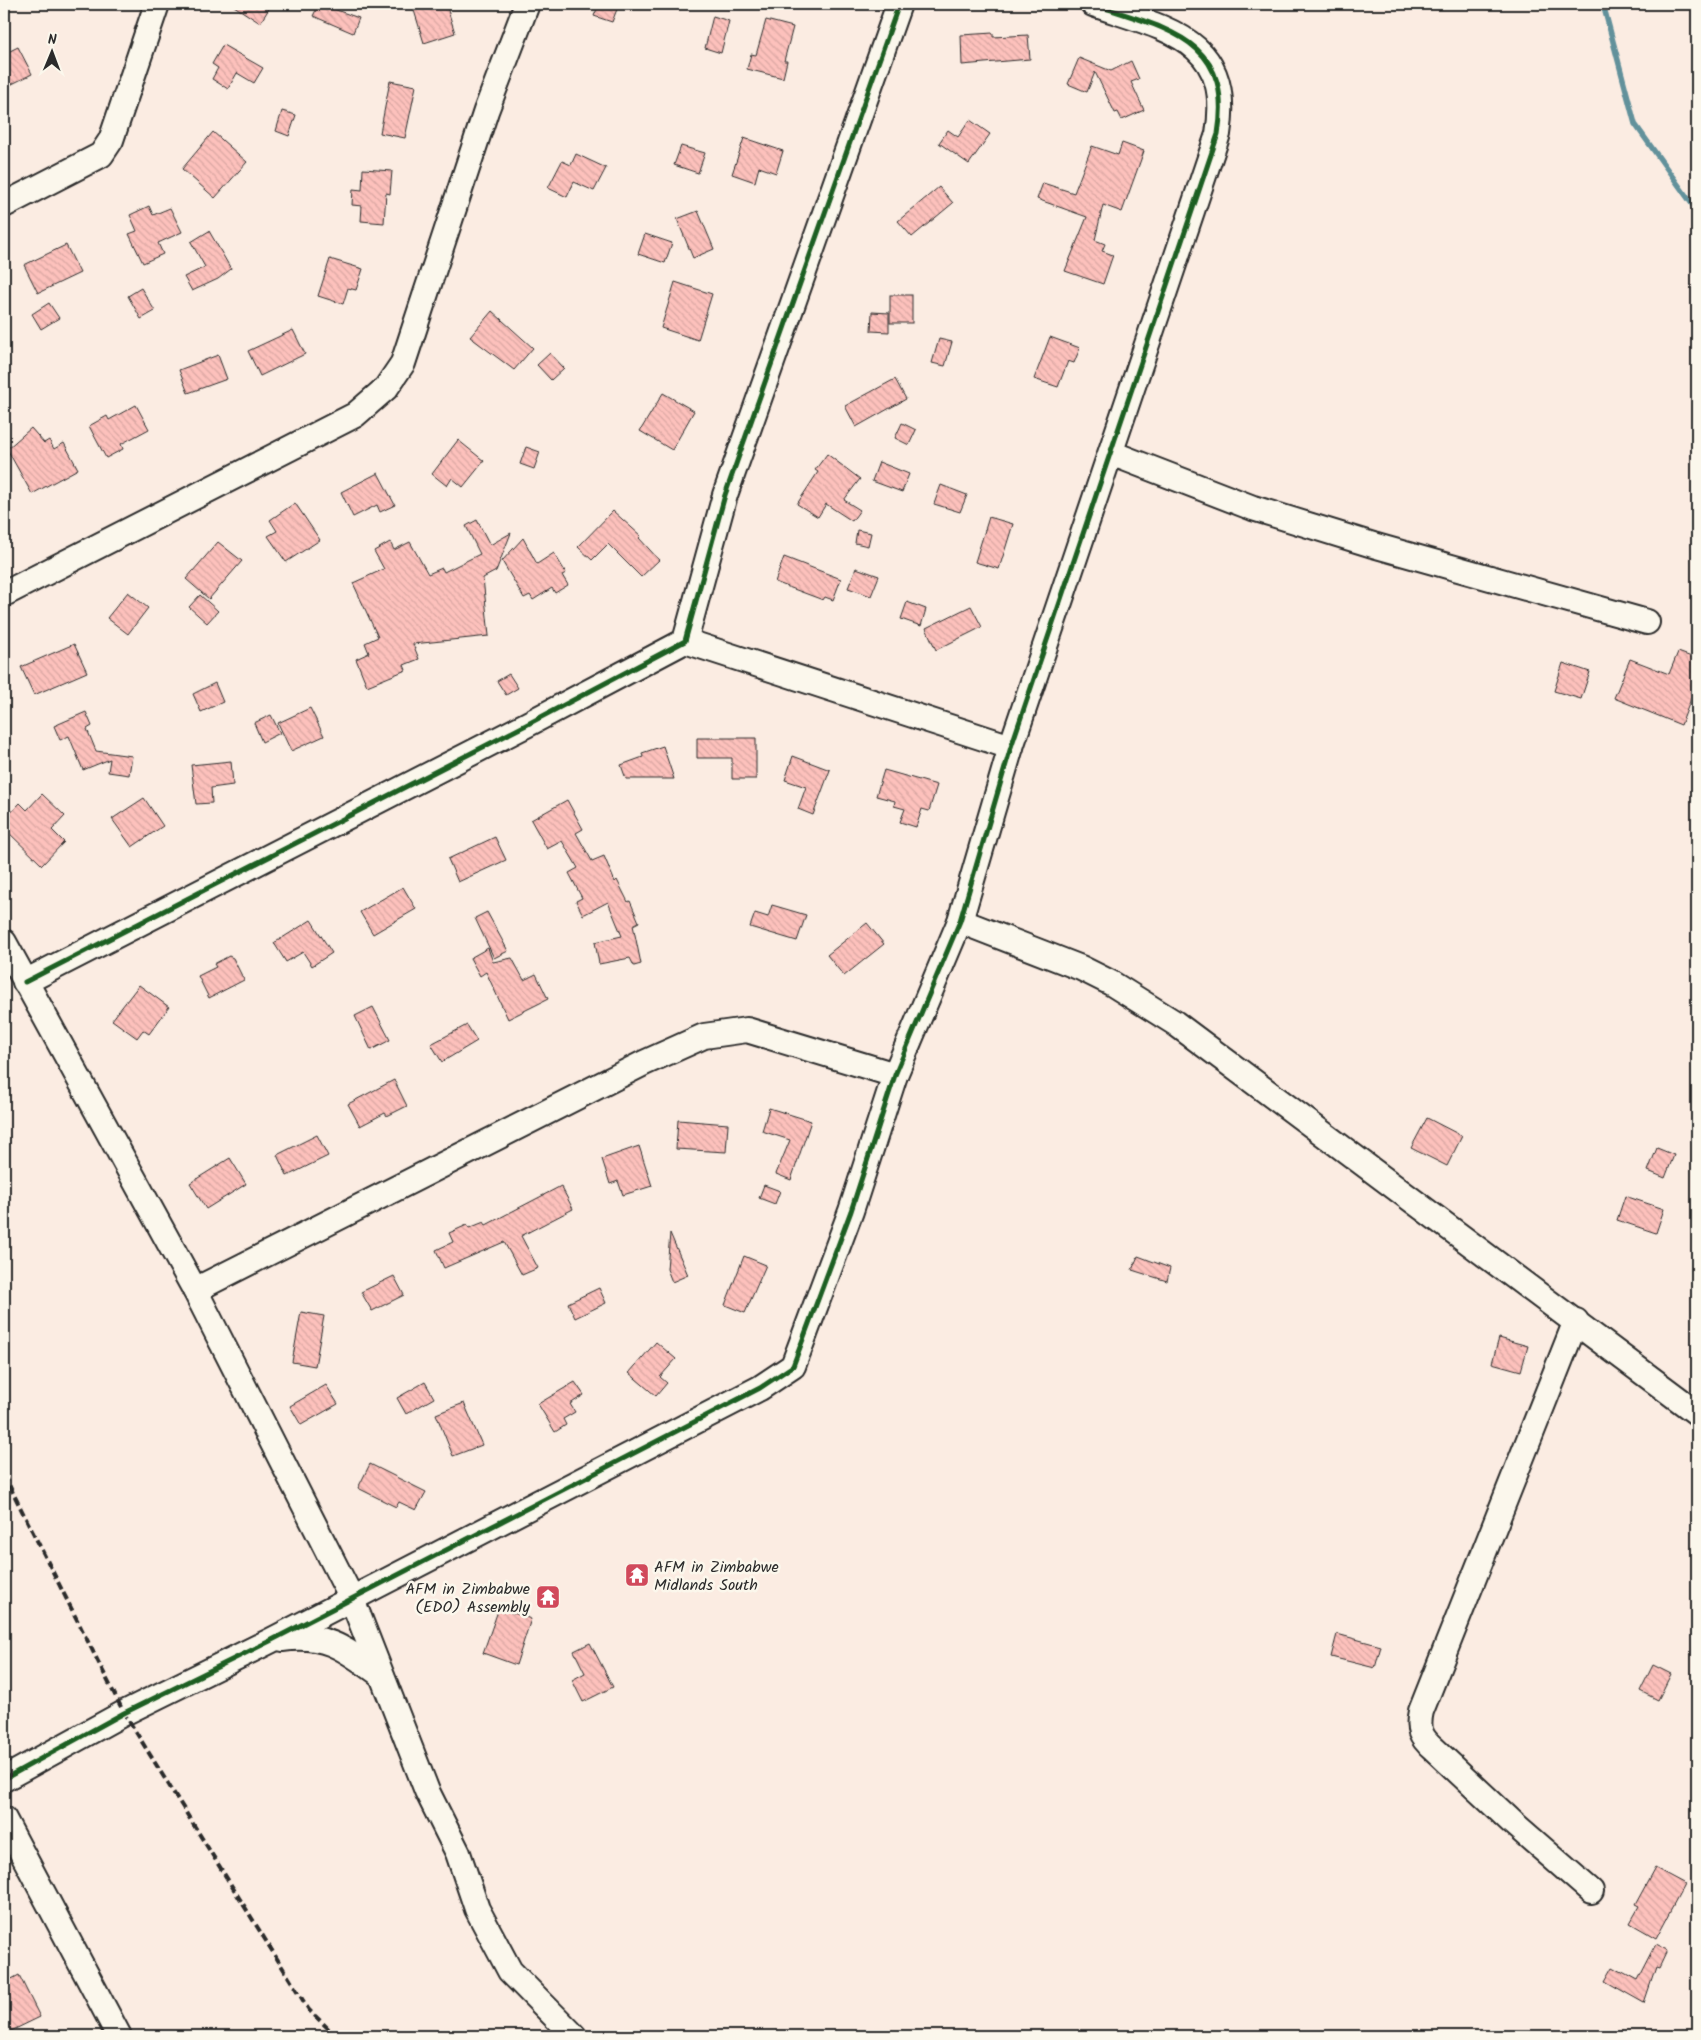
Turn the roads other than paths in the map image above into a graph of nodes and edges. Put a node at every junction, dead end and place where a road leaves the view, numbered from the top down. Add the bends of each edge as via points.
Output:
1 (157, 4) edge
2 (527, 4) edge
3 (899, 4) edge
4 (1093, 4) edge
5 (4, 205) edge
6 (1111, 453) junction
7 (4, 594) edge
8 (1647, 622) dead end
9 (685, 641) junction
10 (1010, 747) junction
11 (960, 921) junction
12 (4, 942) edge
13 (25, 982) junction
14 (895, 1075) junction
15 (195, 1290) junction
16 (1576, 1322) junction
17 (1697, 1413) edge
18 (352, 1599) junction
19 (270, 1641) junction
20 (380, 1674) junction
21 (4, 1779) edge
22 (4, 1819) edge
23 (1591, 1891) dead end
24 (119, 2036) edge
25 (574, 2036) edge

1 - 5 street via 111,140 101,154
2 - 7 street via 486,110 403,363 386,388 355,415
3 - 9 street via 725,495
4 - 6 street via 1173,32 1195,47 1212,67 1222,110 1218,134
6 - 8 street via 1254,508
6 - 10 street
9 - 10 street
9 - 13 street
10 - 11 street
11 - 14 street
11 - 16 street via 1081,968 1167,1018
12 - 13 street
13 - 15 street
14 - 15 street via 747,1030 704,1036 635,1067
14 - 18 street via 851,1211 793,1366 760,1388
15 - 18 street
16 - 17 street
16 - 23 street via 1418,1725 1422,1738
18 - 19 street
18 - 20 street
19 - 20 street via 310,1637 330,1642
19 - 21 street via 124,1713
20 - 25 street via 427,1790 458,1854 477,1909 510,1970
22 - 24 street

